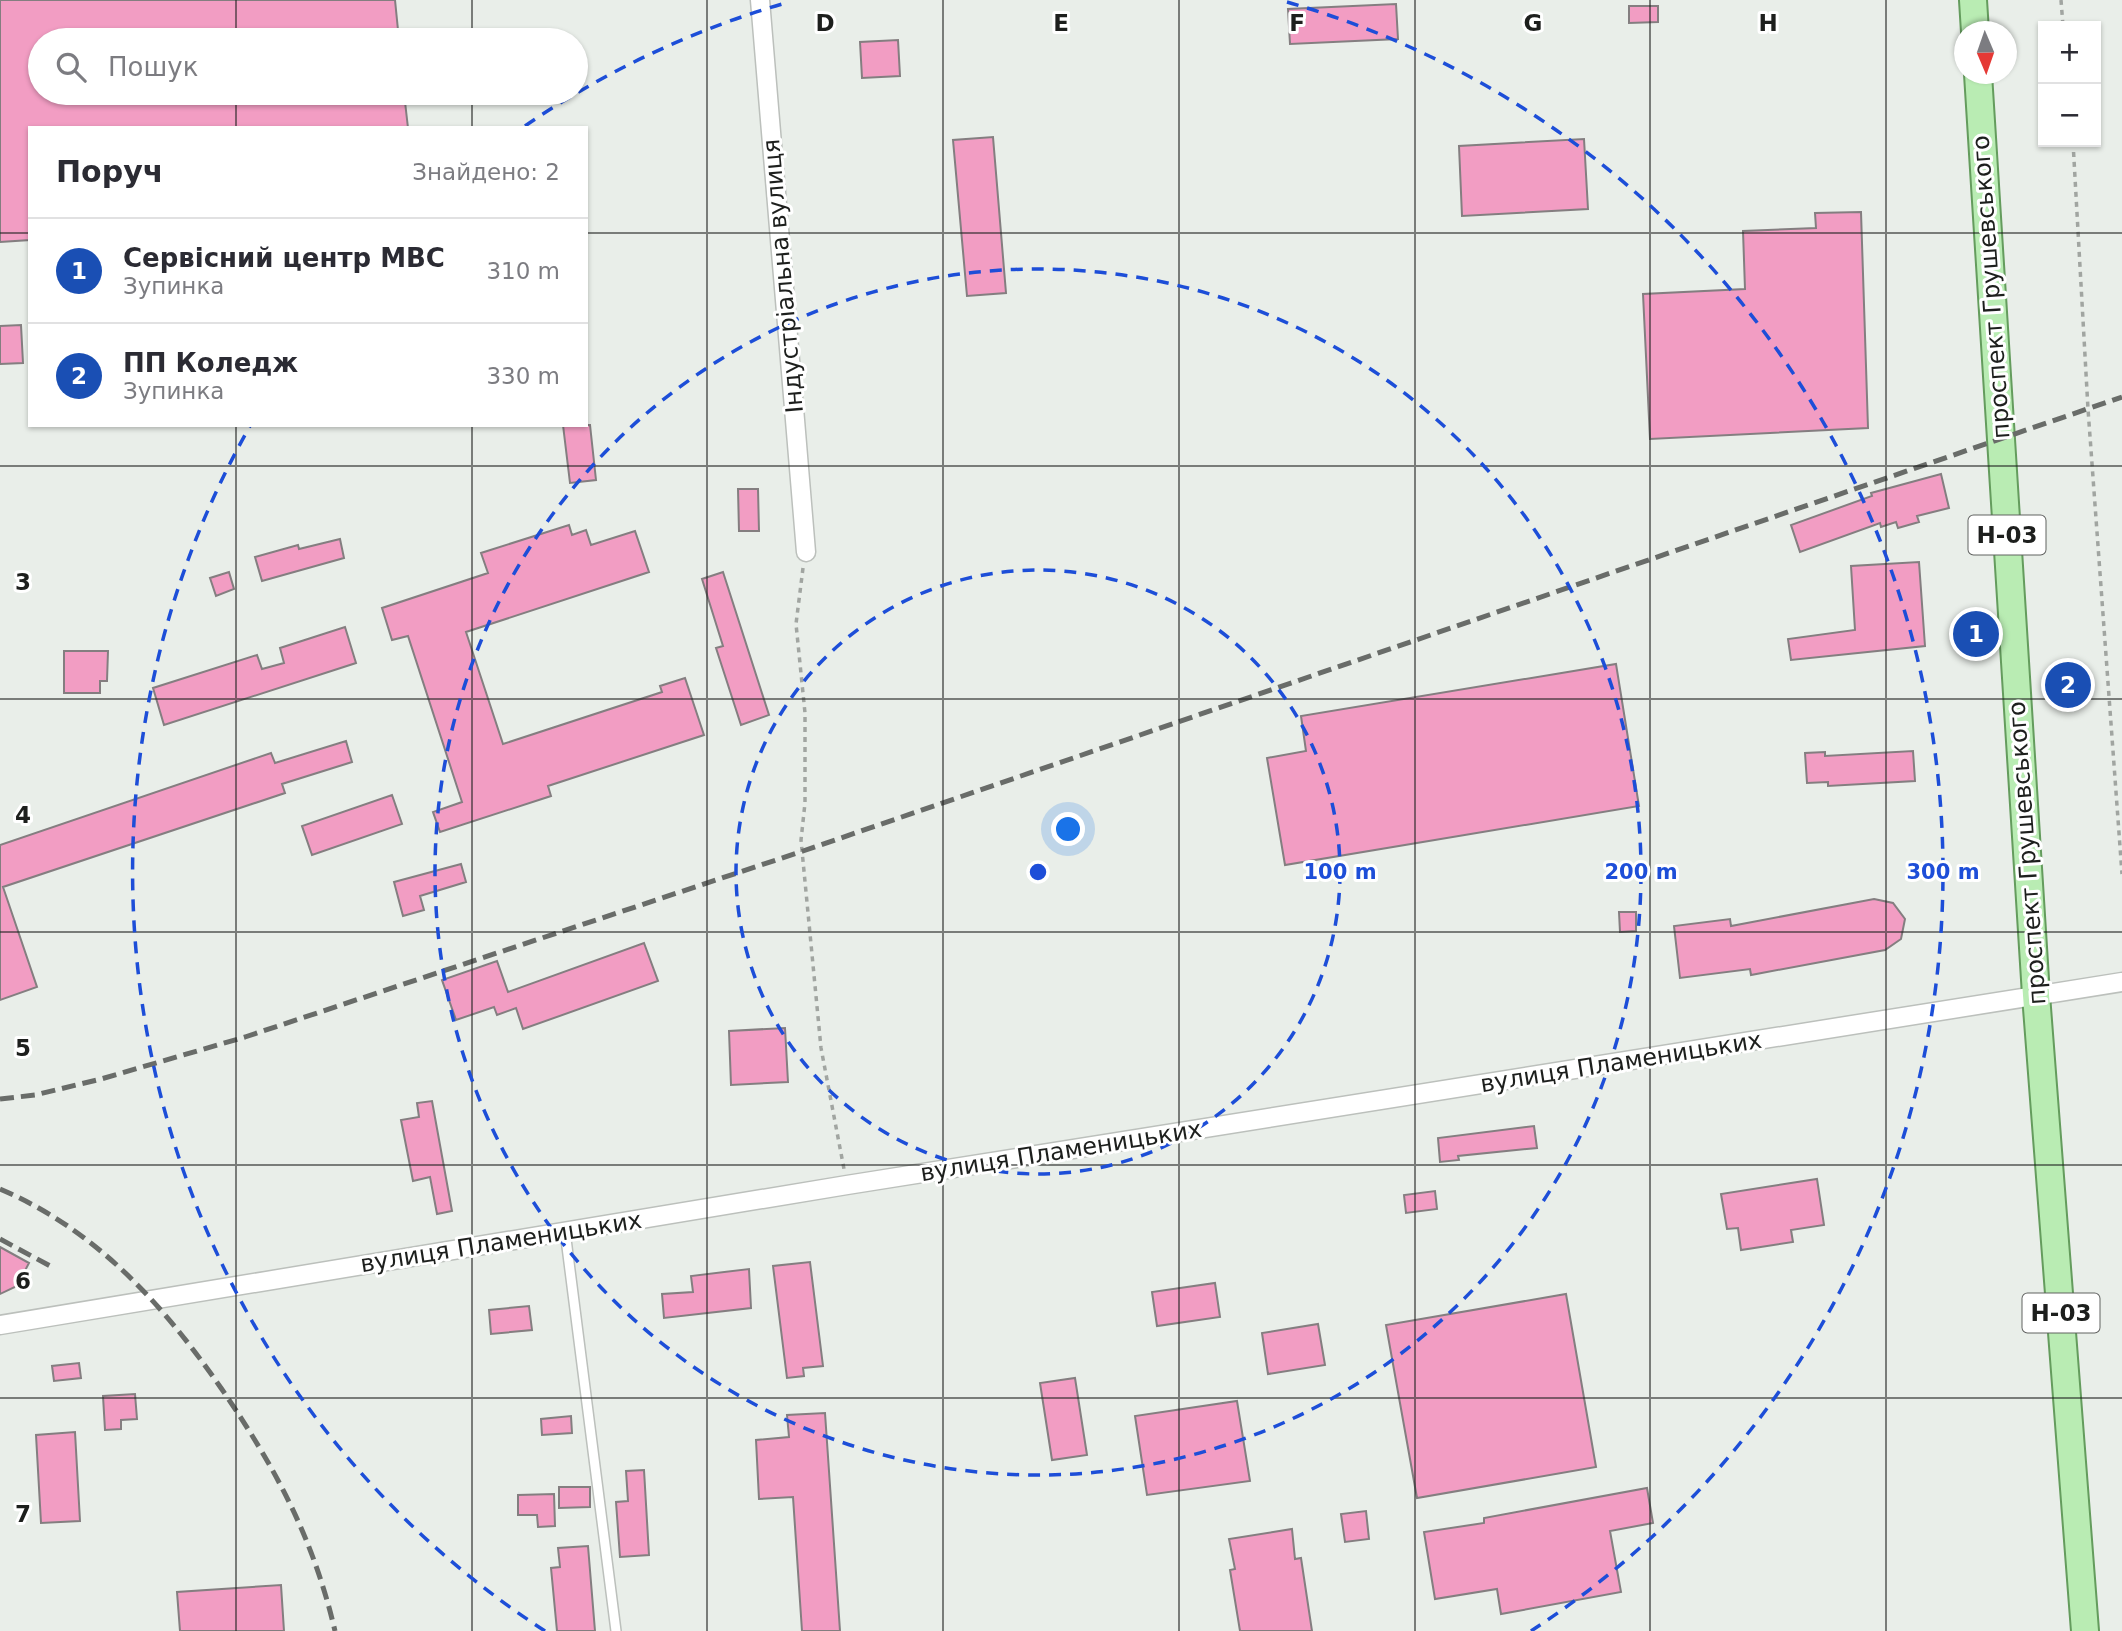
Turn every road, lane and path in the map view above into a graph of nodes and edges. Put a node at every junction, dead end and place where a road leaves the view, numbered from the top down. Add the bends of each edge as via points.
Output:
1 (760, 0) edge
2 (1973, 0) edge
3 (2061, 0) edge
4 (1974, 21) edge
5 (2063, 21) edge
6 (1979, 84) edge
7 (2073, 147) edge
8 (806, 552) joint
9 (2122, 874) edge
10 (2122, 982) edge
11 (2036, 996) junction
12 (847, 1185) junction
13 (565, 1231) junction
14 (0, 1325) edge
15 (616, 1631) edge
16 (2085, 1631) edge

1 - 8 street, Індустріальна вулиця
2 - 4 main road
3 - 5 path
6 - 11 main road, проспект Грушевського / Н-03
7 - 9 path
8 - 12 path via 796,624 805,713 806,803 801,840 821,1048
10 - 11 street, вулиця Пламеницьких
11 - 12 street, вулиця Пламеницьких
11 - 16 main road, проспект Грушевського / Н-03
12 - 13 street, вулиця Пламеницьких
13 - 14 street, вулиця Пламеницьких
13 - 15 lane

